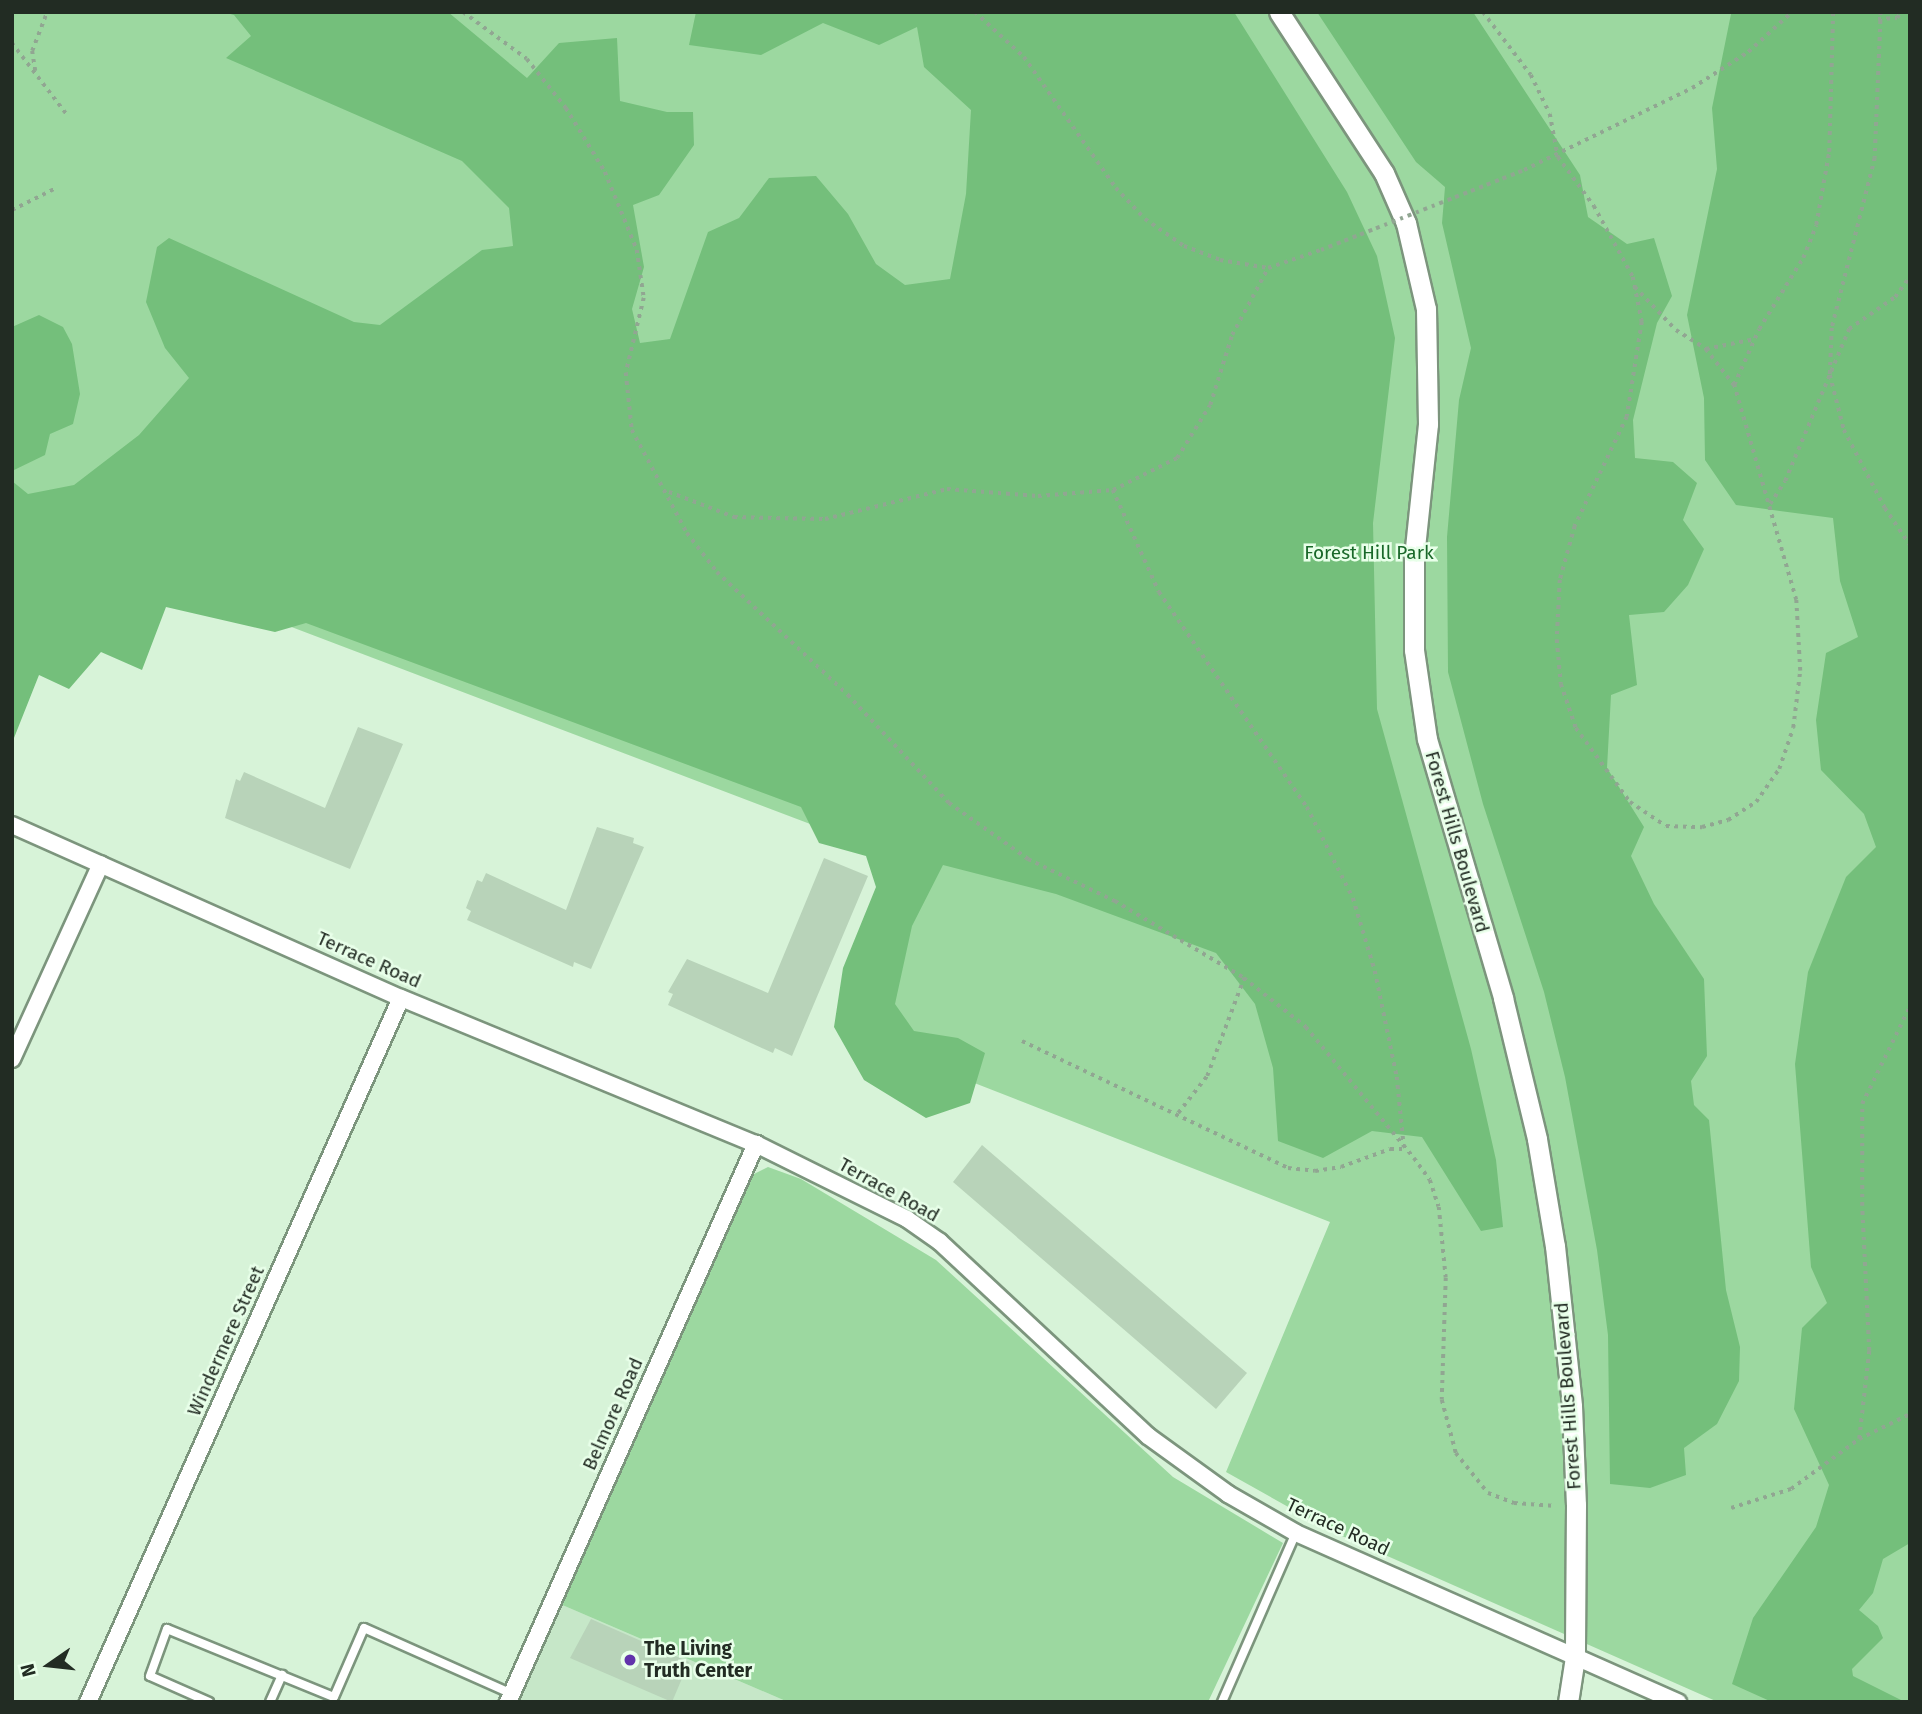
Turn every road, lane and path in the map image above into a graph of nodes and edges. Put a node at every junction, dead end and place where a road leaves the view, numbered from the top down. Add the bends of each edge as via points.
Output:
1 (47, 12) edge
2 (463, 12) edge
3 (975, 12) edge
4 (1279, 12) edge
5 (1483, 12) edge
6 (1792, 12) edge
7 (1833, 12) edge
8 (1881, 12) edge
9 (1901, 12) edge
10 (1878, 19) junction
11 (12, 43) edge
12 (37, 77) junction
13 (68, 116) dead end
14 (1558, 157) junction
15 (54, 189) dead end
16 (12, 211) edge
17 (1268, 268) junction
18 (1910, 276) edge
19 (1634, 287) junction
20 (1755, 339) junction
21 (1706, 349) junction
22 (1830, 375) junction
23 (1734, 385) junction
24 (1113, 490) junction
25 (669, 492) junction
26 (1769, 506) junction
27 (1910, 545) edge
28 (12, 825) edge
29 (101, 864) junction
30 (1244, 978) junction
31 (401, 998) junction
32 (1910, 1006) edge
33 (1022, 1041) dead end
34 (12, 1059) edge
35 (1178, 1113) junction
36 (756, 1143) junction
37 (1404, 1149) junction
38 (1910, 1414) edge
39 (1859, 1439) junction
40 (1576, 1506) junction
41 (1731, 1508) dead end
42 (1296, 1533) junction
43 (1575, 1657) junction
44 (282, 1675) junction
45 (510, 1698) edge
46 (88, 1702) edge
47 (209, 1702) edge
48 (270, 1702) edge
49 (1222, 1702) edge
50 (1568, 1702) edge
51 (1678, 1702) edge

1 - 12 path via 32,51
2 - 25 path via 527,59 566,108 605,172 637,250 644,298 626,373 632,430
3 - 17 path via 1024,57 1116,188 1145,219 1184,246 1220,260
4 - 40 street, Forest Hills Boulevard via 1384,173 1406,223 1426,309 1428,424 1414,557 1414,650 1427,739 1503,998 1537,1139 1567,1366
5 - 14 path via 1531,75 1550,114
6 - 14 path via 1748,52 1692,88
7 - 20 path via 1824,193 1803,258
8 - 10 path
9 - 10 path via 1897,18
10 - 22 path via 1875,158 1832,327
11 - 12 path
12 - 13 path
14 - 17 path, bridge
14 - 19 path via 1594,206
15 - 16 path
17 - 24 path via 1232,335 1210,405 1177,457
18 - 22 path via 1895,298 1849,329
19 - 21 path via 1676,330
19 - 26 path via 1642,322 1627,416 1575,526 1560,580 1557,640 1561,684 1576,728 1630,802 1666,826 1715,824 1755,802 1779,769 1793,729 1800,671 1796,600
20 - 21 path
20 - 23 path
21 - 23 path
22 - 26 path via 1785,481
22 - 27 path via 1844,430 1885,509
23 - 26 path
24 - 25 path via 1038,496 947,489 824,519 734,517
24 - 37 path via 1159,592 1307,807 1353,898 1375,971 1397,1077
25 - 30 path via 687,533 717,572 848,695 949,803 1028,859 1115,901
28 - 29 street, Terrace Road
29 - 31 street, Terrace Road
29 - 34 street
30 - 35 path via 1207,1076
30 - 37 path via 1307,1027
31 - 36 street, Terrace Road
31 - 46 street, Windermere Street
32 - 39 path via 1862,1104 1869,1350
33 - 35 path
35 - 37 path via 1288,1167 1328,1169
36 - 42 street, Terrace Road via 907,1219 940,1242 1174,1457
36 - 45 street, Belmore Road
37 - 40 path via 1430,1180 1445,1240 1442,1400 1456,1453 1488,1493 1540,1507
38 - 39 path
39 - 41 path via 1791,1489
40 - 43 street, Forest Hills Boulevard
42 - 43 street, Terrace Road
42 - 49 lane
43 - 50 street, Forest Hills Boulevard
43 - 51 street, Terrace Road
44 - 45 lane via 334,1697 364,1628
44 - 47 lane via 167,1629 150,1676
44 - 48 lane

